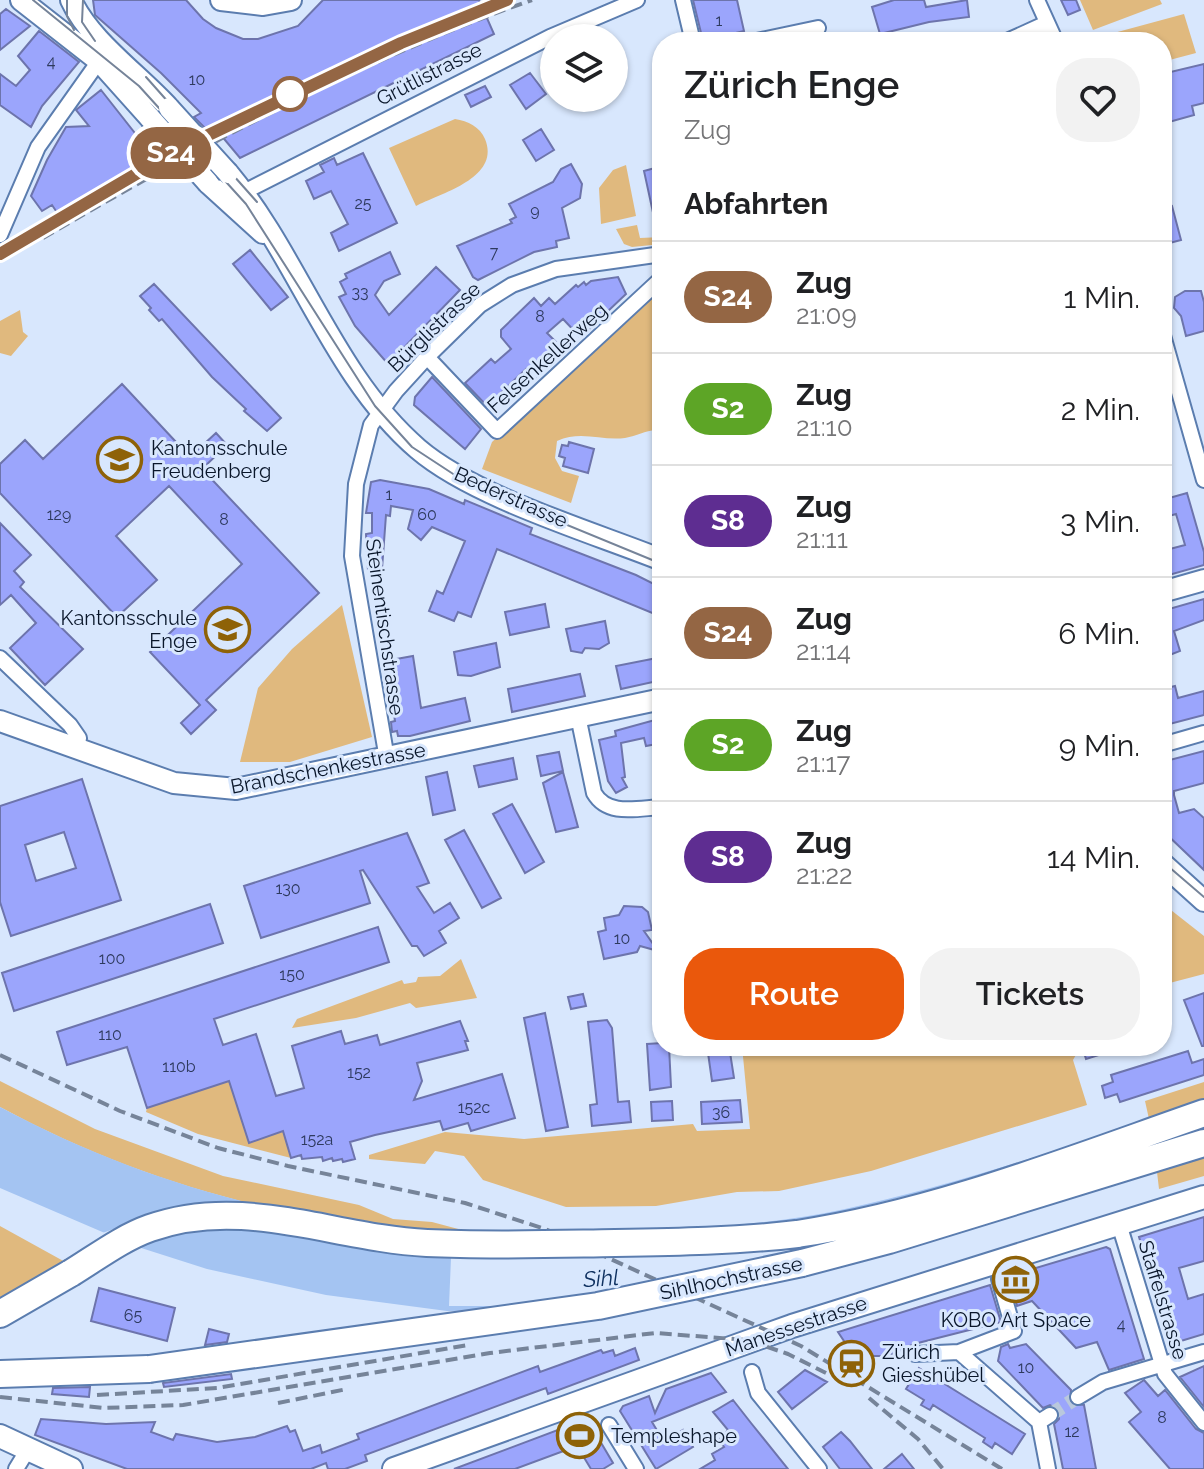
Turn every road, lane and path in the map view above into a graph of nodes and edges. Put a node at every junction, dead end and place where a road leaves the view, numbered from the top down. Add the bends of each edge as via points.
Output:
1 (21, 0) edge
2 (71, 0) edge
3 (84, 0) edge
4 (221, 0) edge
5 (291, 0) edge
6 (637, 0) edge
7 (683, 0) edge
8 (1037, 0) edge
9 (1047, 23) junction
10 (818, 28) dead end
11 (691, 32) edge
12 (799, 32) edge
13 (1027, 32) edge
14 (1051, 32) edge
15 (97, 34) junction
16 (108, 61) junction
17 (160, 113) junction
18 (236, 197) junction
19 (0, 235) edge
20 (652, 255) edge
21 (652, 287) edge
22 (427, 357) junction
23 (1172, 367) edge
24 (381, 410) junction
25 (1203, 475) edge
26 (652, 556) edge
27 (1204, 580) edge
28 (1172, 589) edge
29 (0, 658) edge
30 (652, 701) edge
31 (578, 716) junction
32 (0, 721) edge
33 (1204, 733) edge
34 (1172, 742) edge
35 (77, 749) junction
36 (387, 759) junction
37 (652, 807) edge
38 (1172, 873) edge
39 (1172, 890) edge
40 (1204, 904) edge
41 (1204, 1113) edge
42 (1204, 1143) edge
43 (1204, 1197) edge
44 (1119, 1224) junction
45 (999, 1279) dead end
46 (0, 1314) edge
47 (959, 1352) junction
48 (1204, 1352) edge
49 (915, 1354) dead end
50 (1162, 1365) junction
51 (752, 1372) dead end
52 (0, 1374) edge
53 (1078, 1397) tunnel mouth
54 (1204, 1423) edge
55 (609, 1425) dead end
56 (0, 1436) edge
57 (21, 1460) edge
58 (71, 1469) edge
59 (394, 1469) edge
60 (636, 1469) edge
61 (819, 1469) edge
62 (1048, 1469) edge

1 - 16 main road, Bederstrasse
2 - 15 main road, Bederstrasse
3 - 15 main road via 84,12
4 - 5 main road via 263,5
6 - 18 street, Grütlistrasse via 550,37
7 - 11 street
8 - 9 street
9 - 13 street
9 - 14 street
10 - 12 street
15 - 16 main road, Bederstrasse
16 - 17 main road, Bederstrasse
16 - 19 street via 38,147
17 - 18 main road, Bederstrasse, bridge via 228,173
17 - 18 main road, Bederstrasse, bridge via 208,183
18 - 24 main road, Bederstrasse via 275,243
20 - 22 street, Bürglistrasse via 556,269 523,280 480,305
21 - 22 street, Felsenkellerweg via 497,431
22 - 24 street, Bürglistrasse
23 - 25 street
24 - 26 main road, Bederstrasse via 417,448 452,472
24 - 36 street, Steinentischstrasse via 357,473 351,531
27 - 28 main road
29 - 35 street via 70,725 79,738
30 - 31 main road, Brandschenkestrasse
31 - 36 main road, Brandschenkestrasse
31 - 37 street via 597,799 616,809
32 - 35 main road, Brandschenkestrasse
33 - 34 street
35 - 36 main road, Brandschenkestrasse via 163,780 207,788 250,787
38 - 40 main road
39 - 40 main road
41 - 46 highway, bridge via 886,1216 797,1234 471,1245 377,1237 254,1215 214,1215 151,1228 119,1242
42 - 52 highway, Sihlhochstrasse, bridge via 889,1240 674,1292 149,1369
43 - 44 main road, Manessestrasse
44 - 50 street, Staffelstrasse
44 - 59 main road, Manessestrasse via 792,1326
45 - 47 street via 1014,1331
47 - 49 street
47 - 62 street via 1044,1418
48 - 50 street
50 - 53 street via 1103,1382
50 - 54 street, Staffelstrasse
51 - 61 street via 758,1393
55 - 60 street
56 - 57 main road
57 - 58 main road

